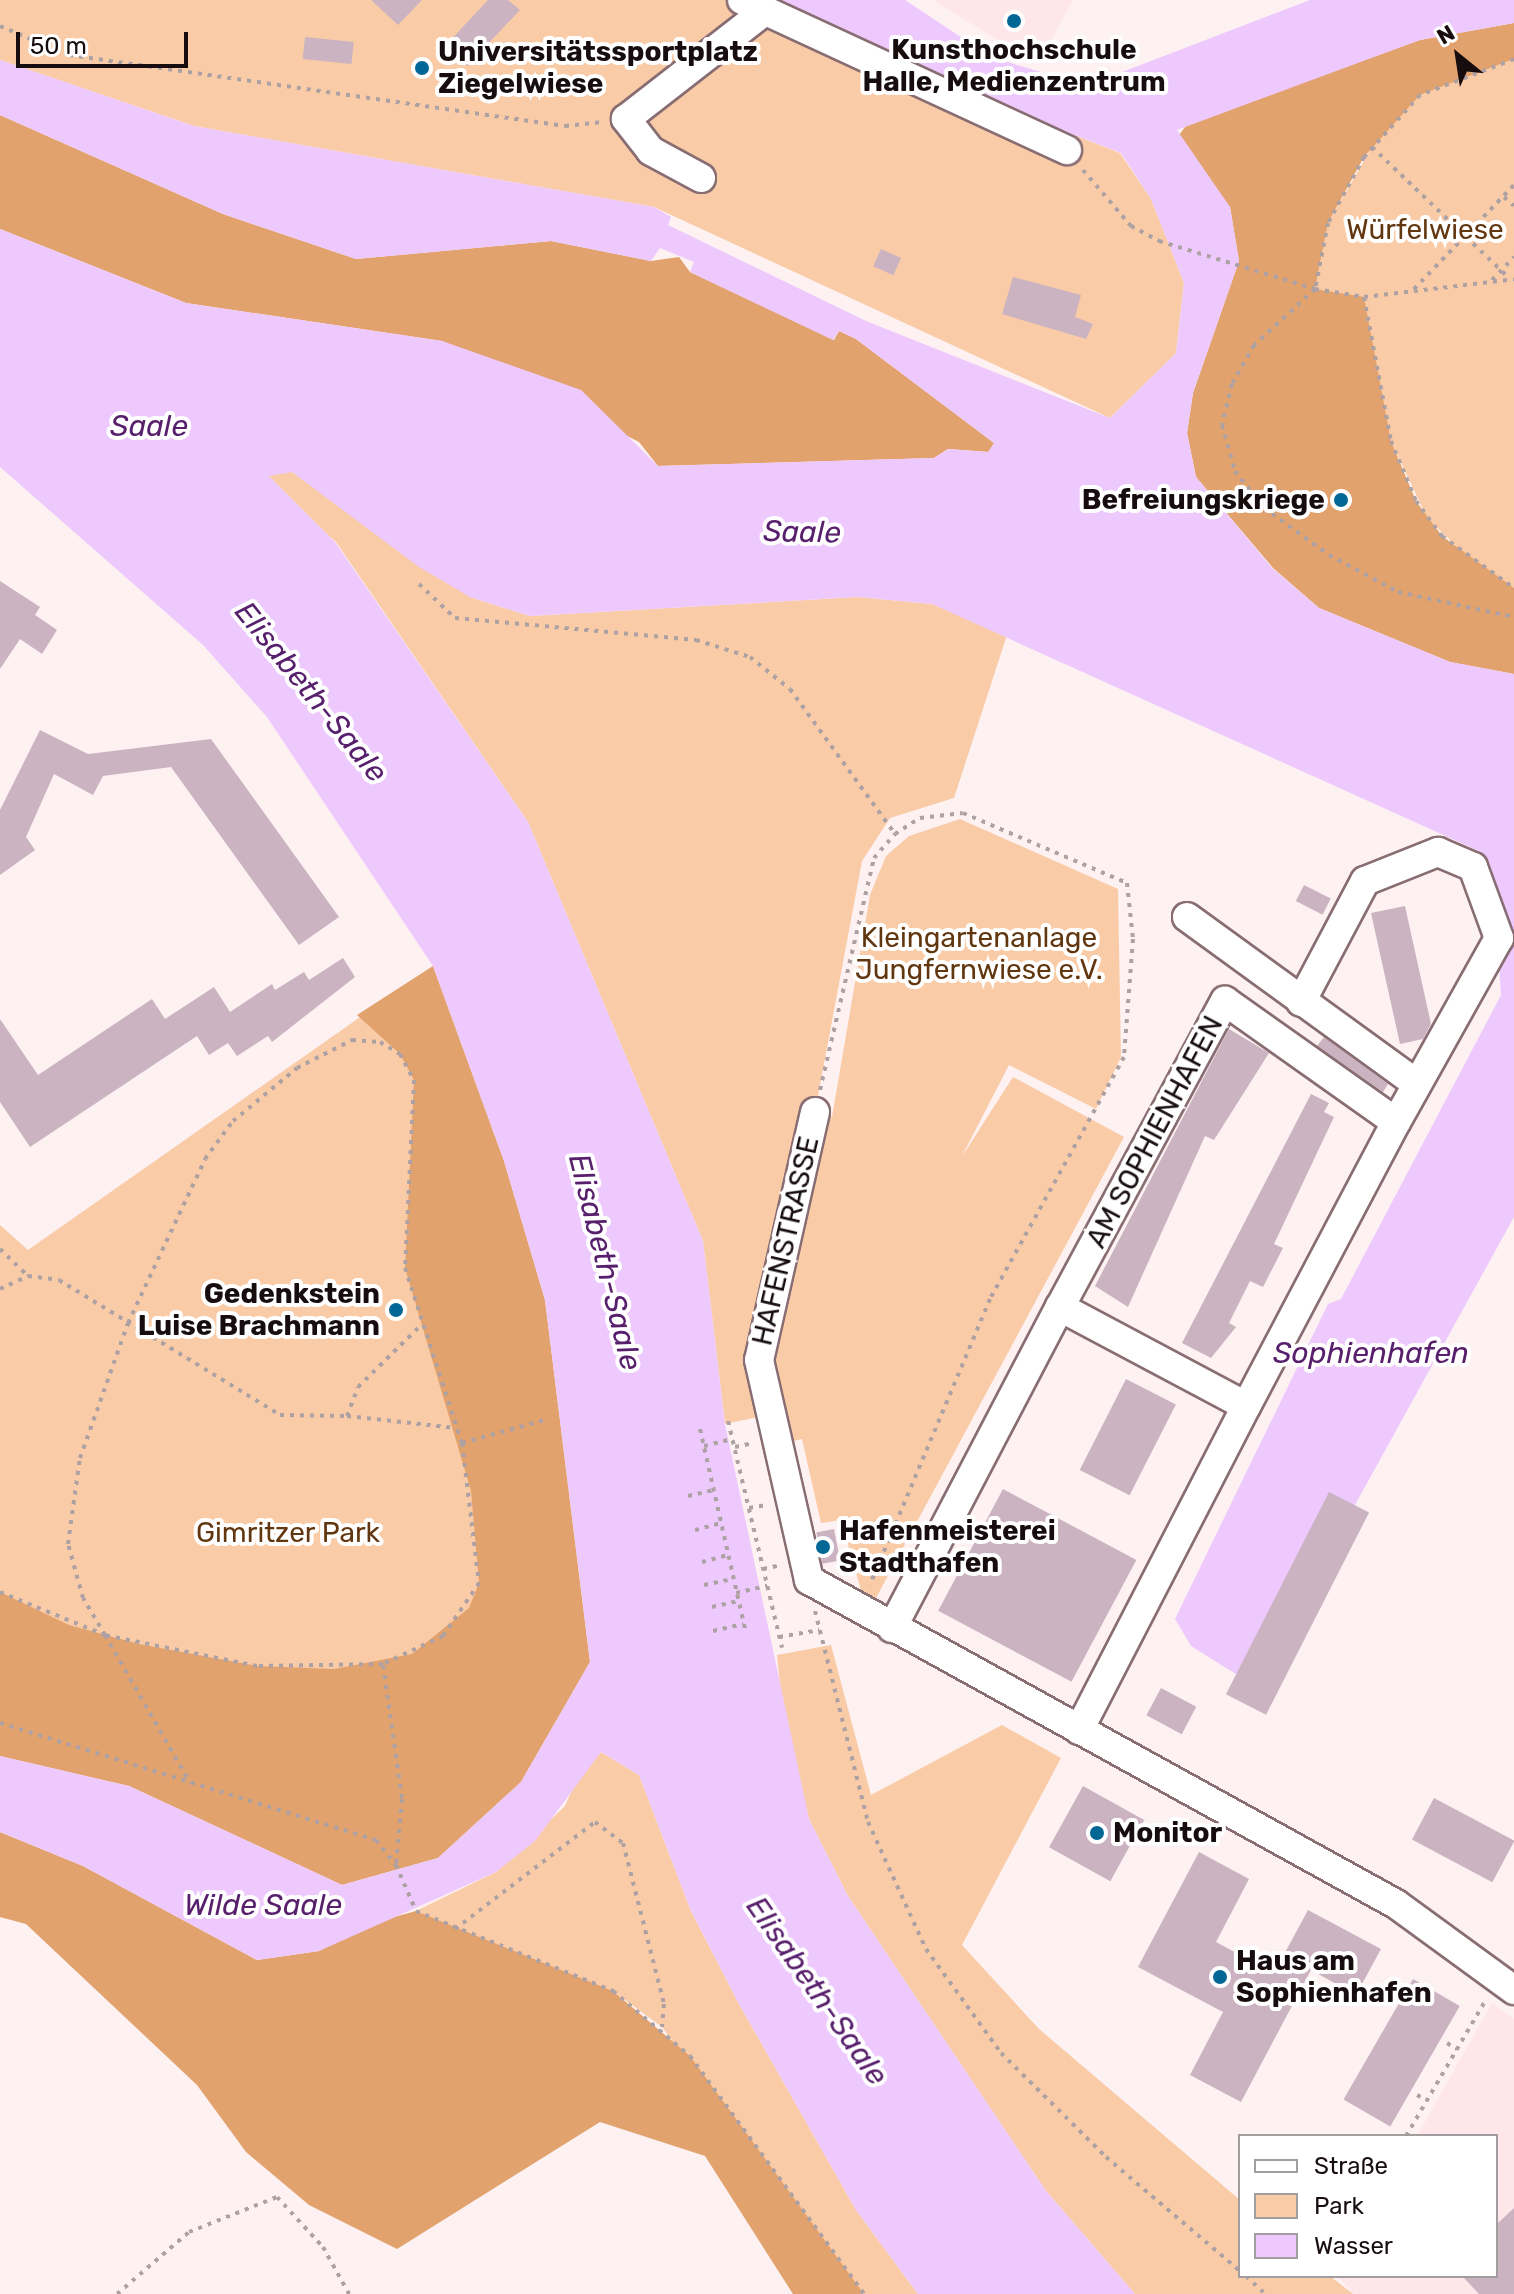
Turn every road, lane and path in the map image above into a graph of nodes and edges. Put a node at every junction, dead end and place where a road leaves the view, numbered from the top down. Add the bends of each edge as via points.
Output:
1 (752, 7) edge
2 (0, 26) edge
3 (1514, 59) edge
4 (626, 119) junction
5 (1372, 147) junction
6 (1067, 150) joint
7 (701, 178) dead end
8 (1514, 185) edge
9 (1504, 197) junction
10 (1514, 206) edge
11 (1465, 236) junction
12 (1514, 257) edge
13 (1501, 271) junction
14 (1512, 279) edge
15 (1490, 282) junction
16 (1315, 289) junction
17 (1412, 291) junction
18 (1364, 297) junction
19 (419, 584) dead end
20 (1514, 588) edge
21 (1514, 617) edge
22 (895, 834) junction
23 (1187, 917) dead end
24 (1245, 961) junction
25 (1225, 1001) junction
26 (1301, 1002) junction
27 (1417, 1084) junction
28 (815, 1112) joint
29 (1396, 1122) junction
30 (0, 1249) edge
31 (28, 1276) junction
32 (0, 1289) edge
33 (1060, 1307) junction
34 (128, 1323) junction
35 (419, 1327) junction
36 (1246, 1406) junction
37 (347, 1416) junction
38 (548, 1419) dead end
39 (728, 1421) dead end
40 (456, 1428) junction
41 (700, 1429) dead end
42 (733, 1439) junction
43 (462, 1443) junction
44 (745, 1445) dead end
45 (703, 1446) junction
46 (734, 1447) junction
47 (713, 1490) junction
48 (688, 1496) dead end
49 (759, 1506) dead end
50 (749, 1508) junction
51 (721, 1523) junction
52 (695, 1530) dead end
53 (728, 1555) junction
54 (702, 1562) dead end
55 (772, 1567) dead end
56 (763, 1569) junction
57 (733, 1579) junction
58 (809, 1580) junction
59 (704, 1585) dead end
60 (767, 1586) junction
61 (0, 1592) edge
62 (736, 1593) junction
63 (738, 1601) junction
64 (712, 1607) dead end
65 (860, 1610) junction
66 (892, 1628) junction
67 (819, 1630) junction
68 (713, 1631) dead end
69 (105, 1635) junction
70 (779, 1637) junction
71 (782, 1648) dead end
72 (383, 1664) junction
73 (0, 1723) edge
74 (1079, 1730) junction
75 (192, 1785) junction
76 (396, 1865) junction
77 (455, 1929) junction
78 (1506, 1984) edge
79 (662, 2027) junction
80 (1447, 2043) dead end
81 (1457, 2049) junction
82 (1417, 2095) dead end
83 (1426, 2100) junction
84 (1407, 2134) edge
85 (1238, 2269) edge
86 (1248, 2278) edge
87 (117, 2294) edge
88 (349, 2294) edge
89 (864, 2294) edge
90 (1265, 2294) edge

1 - 4 street
1 - 6 street
2 - 4 path via 69,55 565,126
3 - 5 path via 1420,95
4 - 7 street via 651,151
5 - 11 path
5 - 16 path via 1328,223
6 - 16 path via 1131,226 1159,241
8 - 9 path
9 - 10 path
9 - 11 path
11 - 13 path
11 - 17 path
12 - 13 path
13 - 14 path
13 - 15 path
14 - 15 path
15 - 17 path
16 - 18 path
16 - 21 path via 1254,345 1232,384 1222,425 1235,471 1264,508 1398,592
17 - 18 path
18 - 20 path via 1391,441 1416,501 1442,536
19 - 22 path via 455,618 696,640 750,657 790,689
22 - 28 path, HAFENSTRASSE via 874,858
22 - 65 path, HAFENSTRASSE via 920,818 963,813 1127,883 1133,939 1124,1057 990,1299
23 - 24 street
24 - 25 street
24 - 26 street
25 - 29 street, AM SOPHIENHAFEN
25 - 33 street, AM SOPHIENHAFEN
26 - 27 street
26 - 27 street via 1365,881 1438,852 1473,867 1499,938
27 - 29 street
28 - 58 street, HAFENSTRASSE via 759,1360
29 - 36 street
30 - 31 path
31 - 32 path
31 - 34 path via 59,1280
33 - 36 street
33 - 66 street, AM SOPHIENHAFEN
34 - 35 path via 205,1159 233,1121 297,1068 365,1039 400,1054 414,1080 405,1268
34 - 37 path via 280,1415
34 - 69 path via 80,1458 68,1544 83,1598
35 - 37 path via 358,1387
35 - 40 path
36 - 74 street
37 - 40 path
38 - 43 path
39 - 42 path
40 - 43 path
41 - 45 path
42 - 45 path
42 - 46 path
43 - 72 path via 479,1583 443,1636
44 - 46 path
45 - 47 path
46 - 50 path
47 - 48 path
47 - 51 path
49 - 50 path
50 - 56 path
51 - 52 path
51 - 53 path
53 - 54 path
53 - 57 path
55 - 56 path
56 - 60 path
57 - 59 path
57 - 62 path
58 - 65 street
58 - 67 path
60 - 62 path
60 - 70 path
61 - 69 path
62 - 63 path
63 - 64 path
63 - 68 path via 744,1626
65 - 66 street
66 - 74 street
67 - 70 path
67 - 85 path via 868,1822 926,1949 1001,2053 1106,2157
69 - 72 path via 257,1666
69 - 75 path
70 - 71 path
72 - 76 path via 402,1799
73 - 75 path
74 - 78 street via 1396,1904
75 - 76 path via 376,1840
76 - 77 path via 416,1911
77 - 79 path via 613,1991
77 - 79 path via 595,1822 623,1843 664,2004
78 - 81 path
79 - 89 path
80 - 81 path
81 - 83 path
82 - 83 path
83 - 84 path
86 - 90 path
87 - 88 path via 189,2232 277,2197 323,2247

